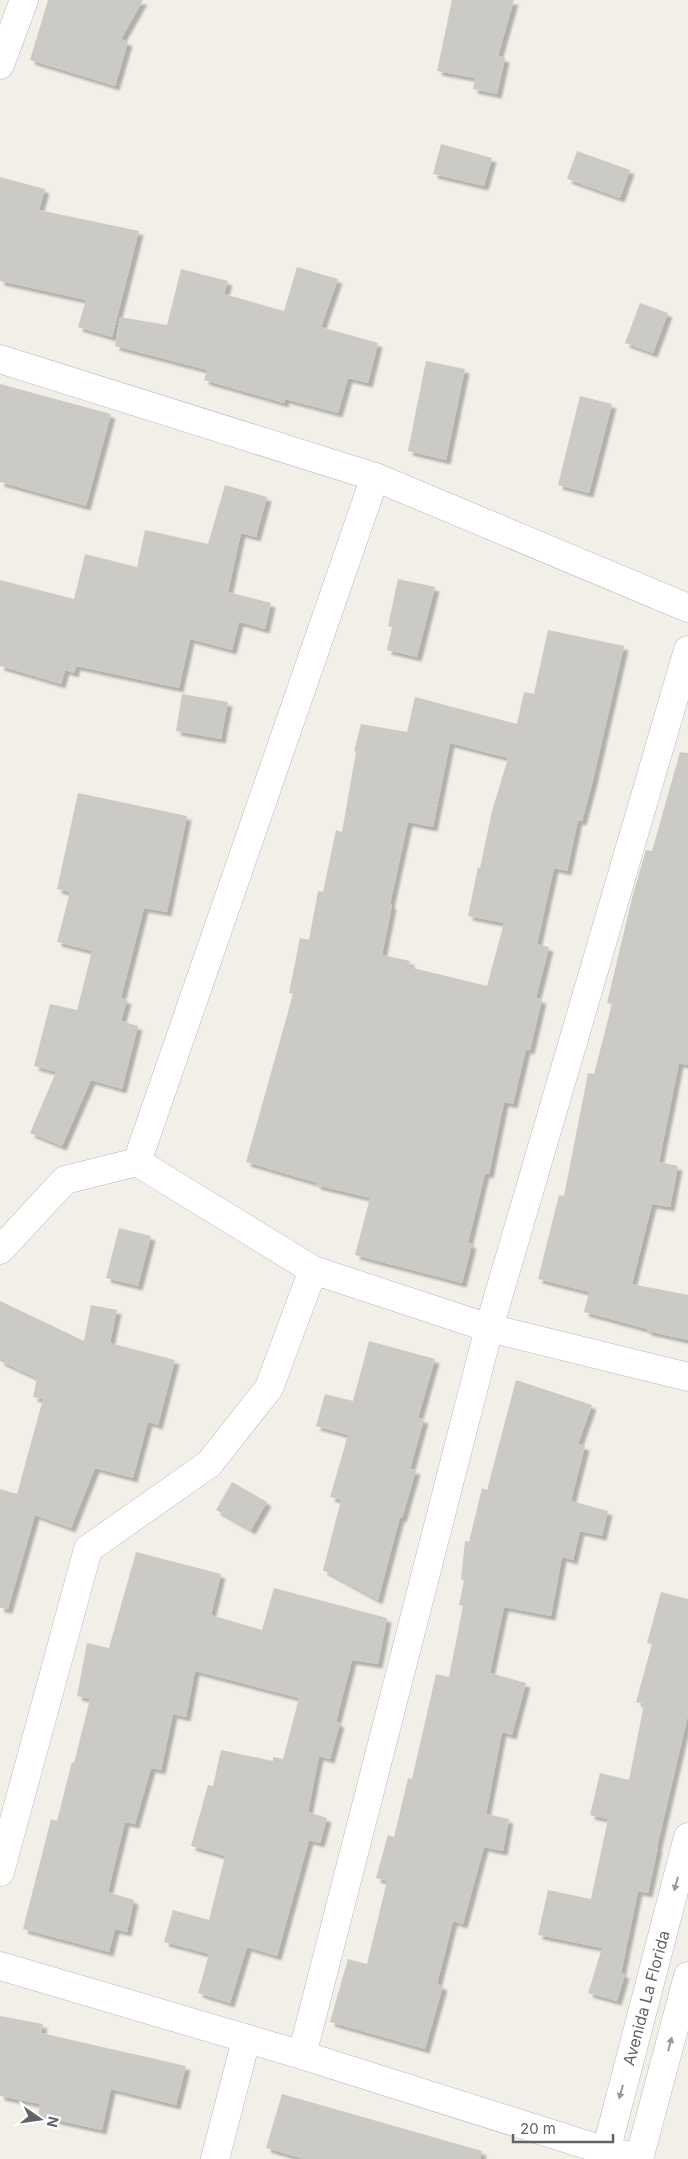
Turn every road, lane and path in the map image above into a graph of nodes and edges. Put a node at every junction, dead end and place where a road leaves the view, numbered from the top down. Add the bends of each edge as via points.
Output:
1 (24, 0) edge
2 (0, 65) edge
3 (0, 359) edge
4 (376, 477) junction
5 (688, 608) edge
6 (688, 650) edge
7 (137, 1162) junction
8 (0, 1250) edge
9 (313, 1270) junction
10 (489, 1328) junction
11 (688, 1377) edge
12 (688, 1837) edge
13 (0, 1872) edge
14 (0, 1966) edge
15 (688, 1976) edge
16 (246, 2040) junction
17 (302, 2055) junction
18 (605, 2155) edge
19 (215, 2159) edge
20 (639, 2159) edge

1 - 2 street
3 - 4 street
4 - 5 street
4 - 7 street
6 - 10 street
7 - 8 street via 65,1180
7 - 9 street
9 - 10 street
9 - 13 street via 269,1388 209,1464 88,1548
10 - 11 street
10 - 17 street
12 -> 18 street, Avenida La Florida
14 - 16 street
20 -> 15 street
16 - 17 street
16 - 19 street
17 - 18 street
18 - 20 street

